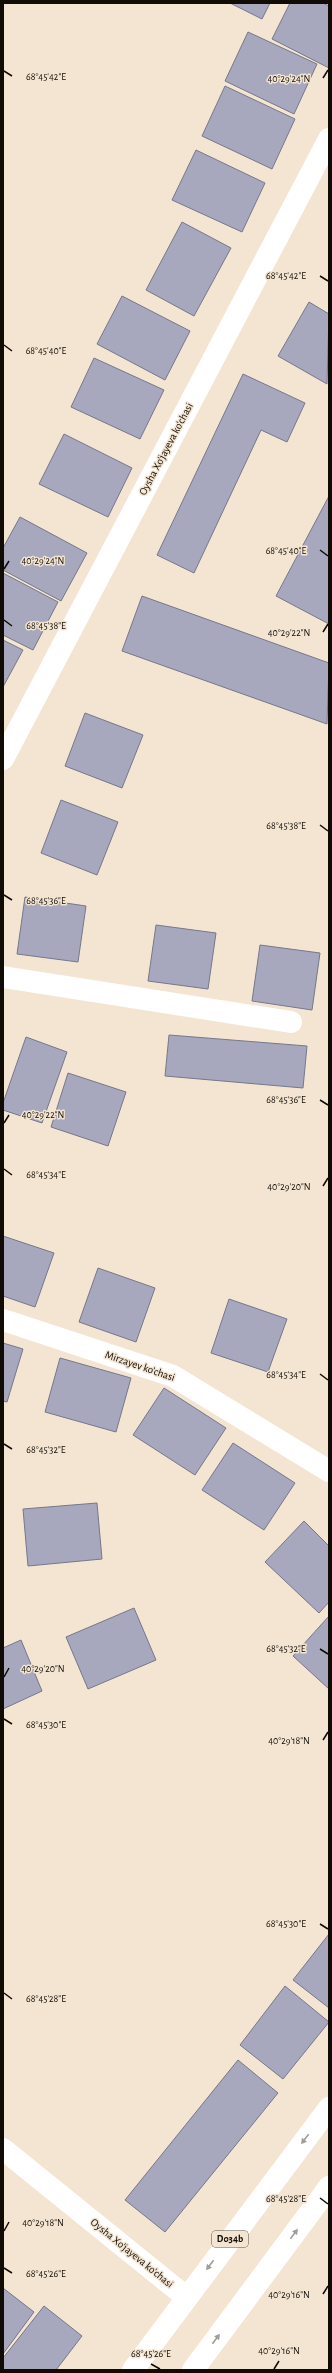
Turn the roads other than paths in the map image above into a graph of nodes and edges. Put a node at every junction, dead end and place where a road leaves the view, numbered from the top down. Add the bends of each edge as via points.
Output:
1 (326, 150) edge
2 (3, 759) edge
3 (3, 977) edge
4 (291, 1022) dead end
5 (3, 1320) edge
6 (329, 1470) edge
7 (329, 2108) edge
8 (3, 2149) edge
9 (329, 2187) edge
10 (186, 2297) junction
11 (133, 2370) edge
12 (193, 2370) edge

1 - 2 street, Oysha Xo'jayeva ko'chasi
3 - 4 street
5 - 6 street, Mirzayev ko'chasi via 173,1376
7 -> 10 street, D034b
8 - 10 street, Oysha Xo'jayeva ko'chasi
12 -> 9 street
10 - 11 street, D034b

